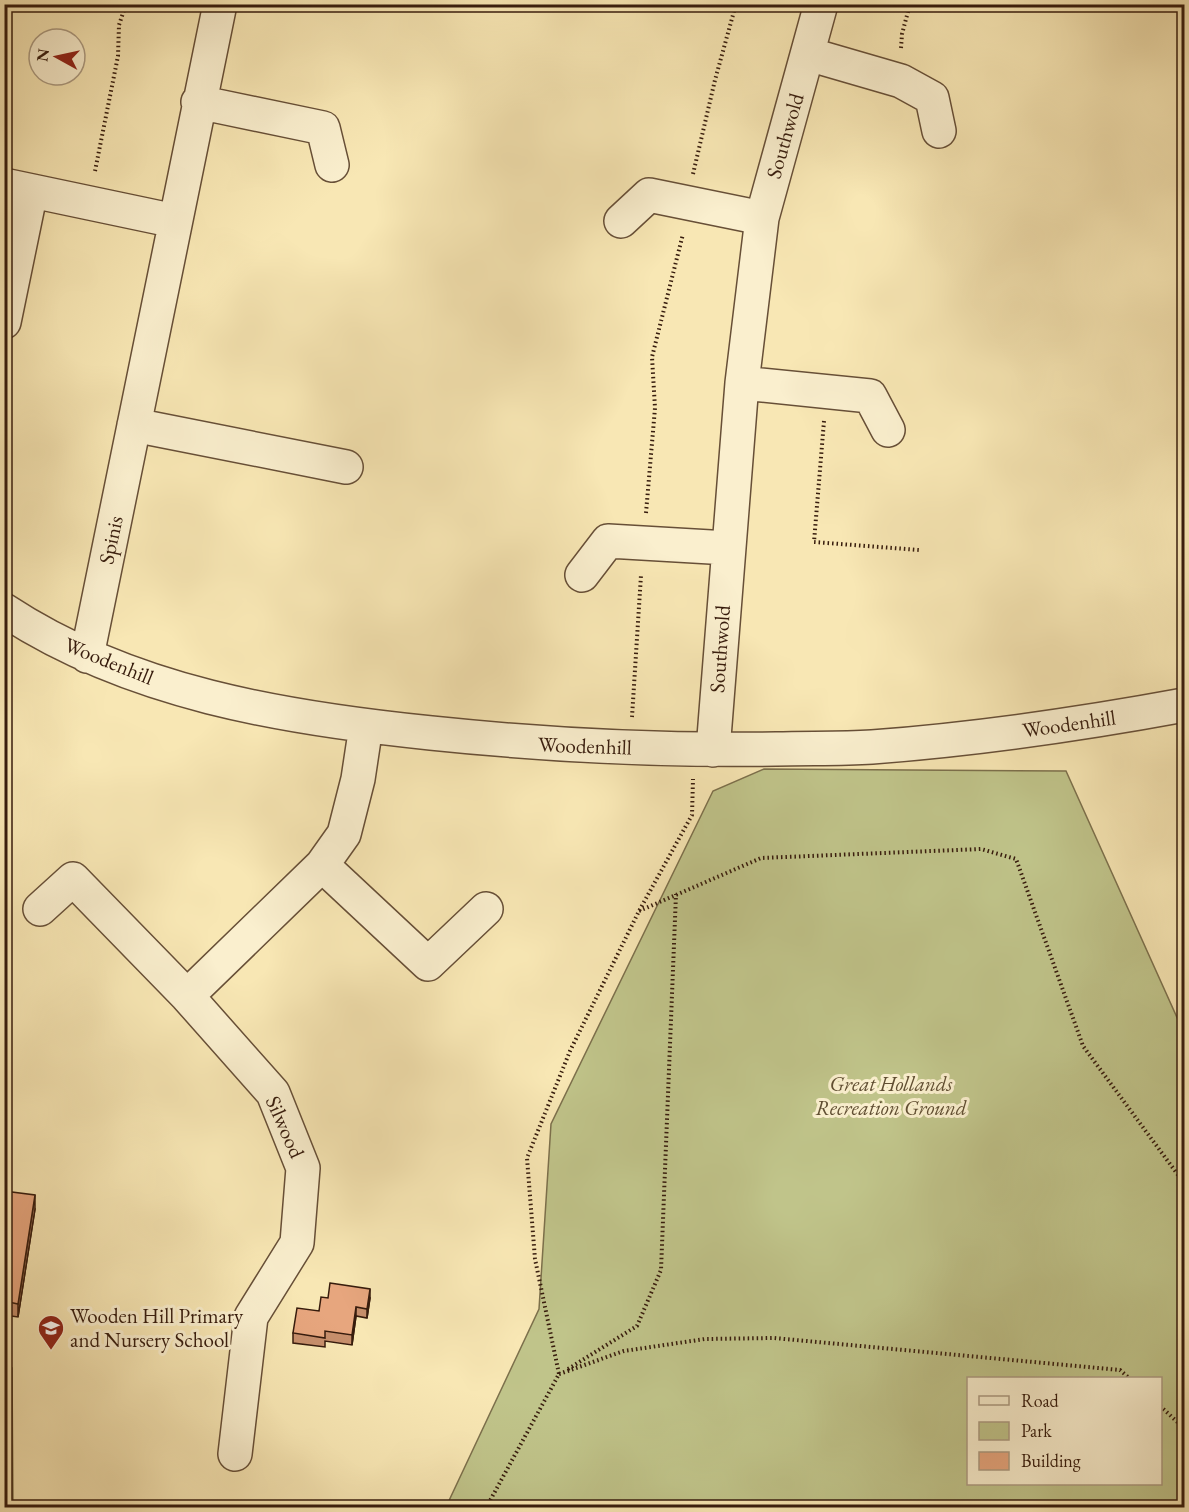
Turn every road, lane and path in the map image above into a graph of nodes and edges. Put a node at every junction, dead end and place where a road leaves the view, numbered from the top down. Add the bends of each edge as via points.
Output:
1 (126, 4) edge
2 (220, 4) edge
3 (736, 4) edge
4 (821, 4) edge
5 (910, 4) edge
6 (808, 54) junction
7 (901, 81) junction
8 (198, 102) junction
9 (939, 131) dead end
10 (332, 165) dead end
11 (18, 188) edge
12 (89, 201) junction
13 (689, 204) junction
14 (762, 218) junction
15 (175, 221) junction
16 (621, 221) dead end
17 (4, 322) edge
18 (742, 383) junction
19 (827, 391) junction
20 (134, 425) junction
21 (888, 430) dead end
22 (346, 467) dead end
23 (644, 543) junction
24 (728, 548) junction
25 (919, 550) dead end
26 (582, 574) dead end
27 (4, 610) edge
28 (87, 656) junction
29 (1185, 705) edge
30 (366, 726) junction
31 (630, 748) junction
32 (703, 750) junction
33 (322, 865) junction
34 (676, 894) junction
35 (40, 909) dead end
36 (486, 909) dead end
37 (639, 911) junction
38 (187, 996) junction
39 (1185, 1183) edge
40 (559, 1374) junction
41 (1128, 1377) edge
42 (1162, 1407) edge
43 (1185, 1428) edge
44 (235, 1454) dead end
45 (486, 1508) edge

1 - 12 path
2 - 8 street, Spinis
3 - 13 path via 695,156
4 - 6 street, Southwold
5 - 7 path via 902,34
6 - 7 street
6 - 14 street, Southwold
7 - 9 street via 932,98
8 - 10 street via 323,128
8 - 15 street, Spinis
11 - 12 street
11 - 17 street
12 - 15 street
13 - 14 street
13 - 16 street via 649,195
13 - 23 path via 652,357 655,408
14 - 18 street, Southwold
15 - 20 street, Spinis
18 - 19 street
18 - 24 street, Southwold
19 - 21 street via 870,396
19 - 25 path via 814,542
20 - 22 street
20 - 28 street, Spinis
23 - 24 street
23 - 26 street via 608,541
23 - 31 path
24 - 32 street, Southwold
27 - 28 street, Woodenhill
28 - 30 street, Woodenhill via 165,684 293,716
29 - 32 street, Woodenhill via 1041,728 869,747
30 - 31 street, Woodenhill via 538,744
30 - 33 street via 344,834
31 - 32 street, Woodenhill
32 - 37 path via 692,815
33 - 36 street via 428,964
33 - 38 street
34 - 37 path
34 - 39 path via 761,858 981,849 1016,859 1083,1046
34 - 40 path via 662,1270 637,1326
35 - 38 street, Silwood via 74,879
37 - 40 path via 570,1051 527,1158 535,1259
38 - 44 street, Silwood via 273,1093 303,1168 297,1243 251,1317
40 - 41 path via 624,1351 705,1339 774,1338 1120,1370
40 - 45 path
42 - 43 path

